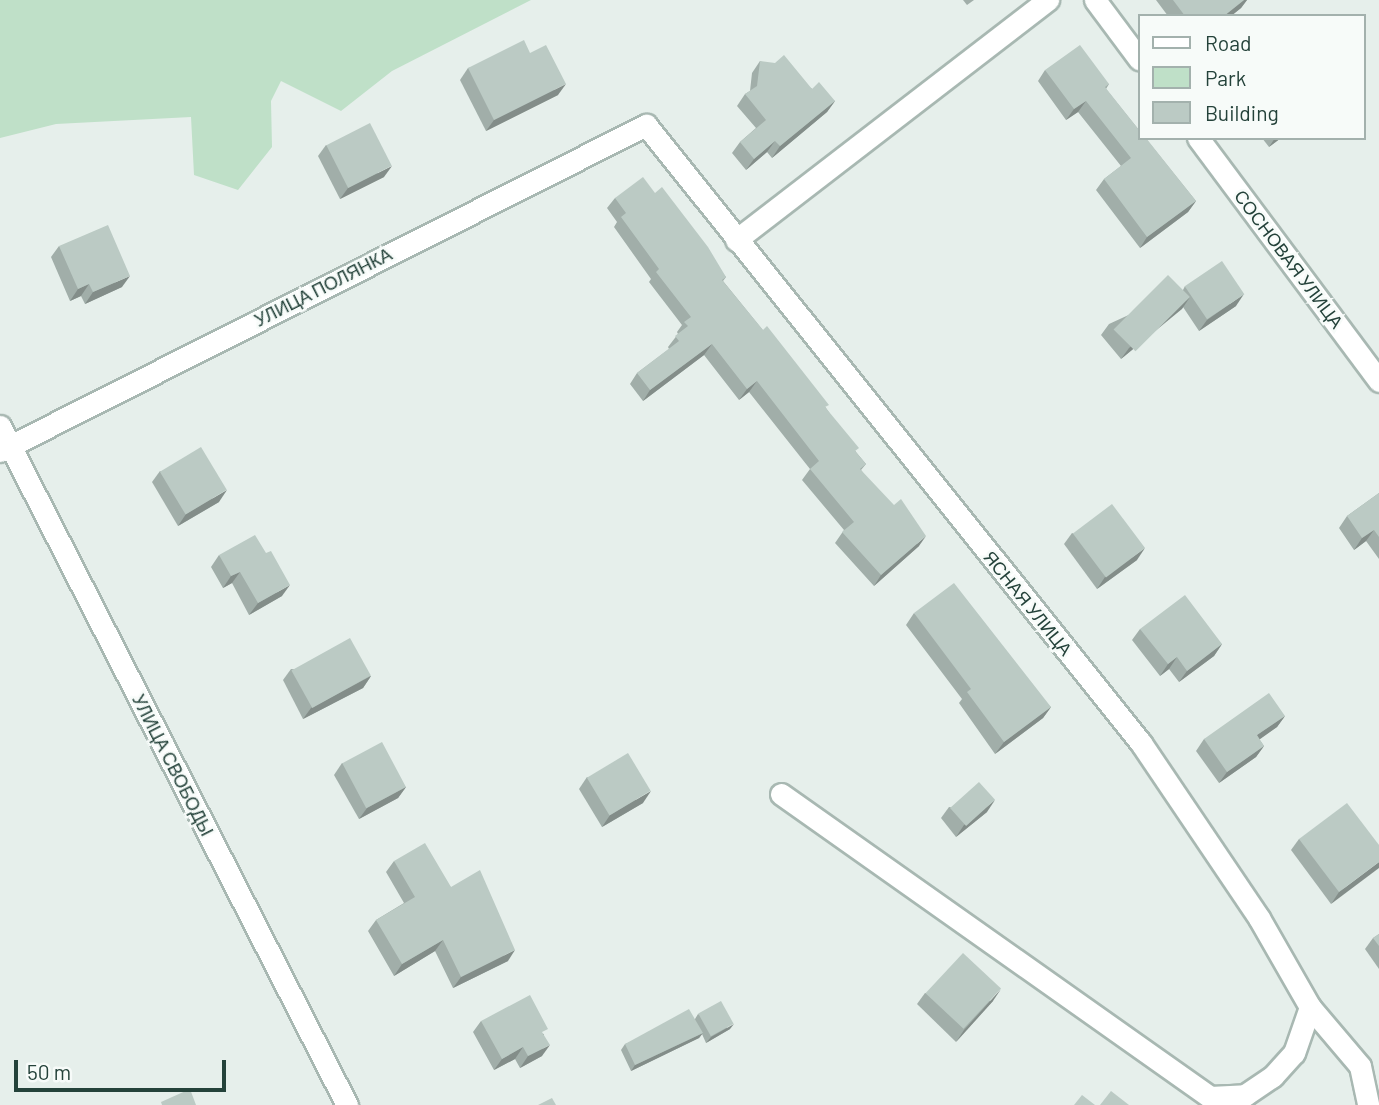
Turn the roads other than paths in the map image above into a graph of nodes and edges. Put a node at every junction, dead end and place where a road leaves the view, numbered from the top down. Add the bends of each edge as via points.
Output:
1 (1048, 0) edge
2 (1096, 0) edge
3 (1138, 58) edge
4 (646, 125) joint
5 (1199, 140) edge
6 (736, 240) junction
7 (1379, 381) edge
8 (3, 440) edge
9 (781, 794) dead end
10 (1310, 1007) junction
11 (1216, 1101) edge
12 (346, 1105) edge
13 (1368, 1105) edge

1 - 6 street
2 - 3 street
4 - 6 street, ЯСНАЯ УЛИЦА
4 - 8 street, УЛИЦА ПОЛЯНКА
5 - 7 street, СОСНОВАЯ УЛИЦА
6 - 10 street, ЯСНАЯ УЛИЦА via 1140,743 1259,918
8 - 12 street, УЛИЦА СВОБОДЫ
9 - 11 street
10 - 11 street via 1294,1053 1273,1076 1245,1095
10 - 13 street, ЯСНАЯ УЛИЦА via 1360,1066

